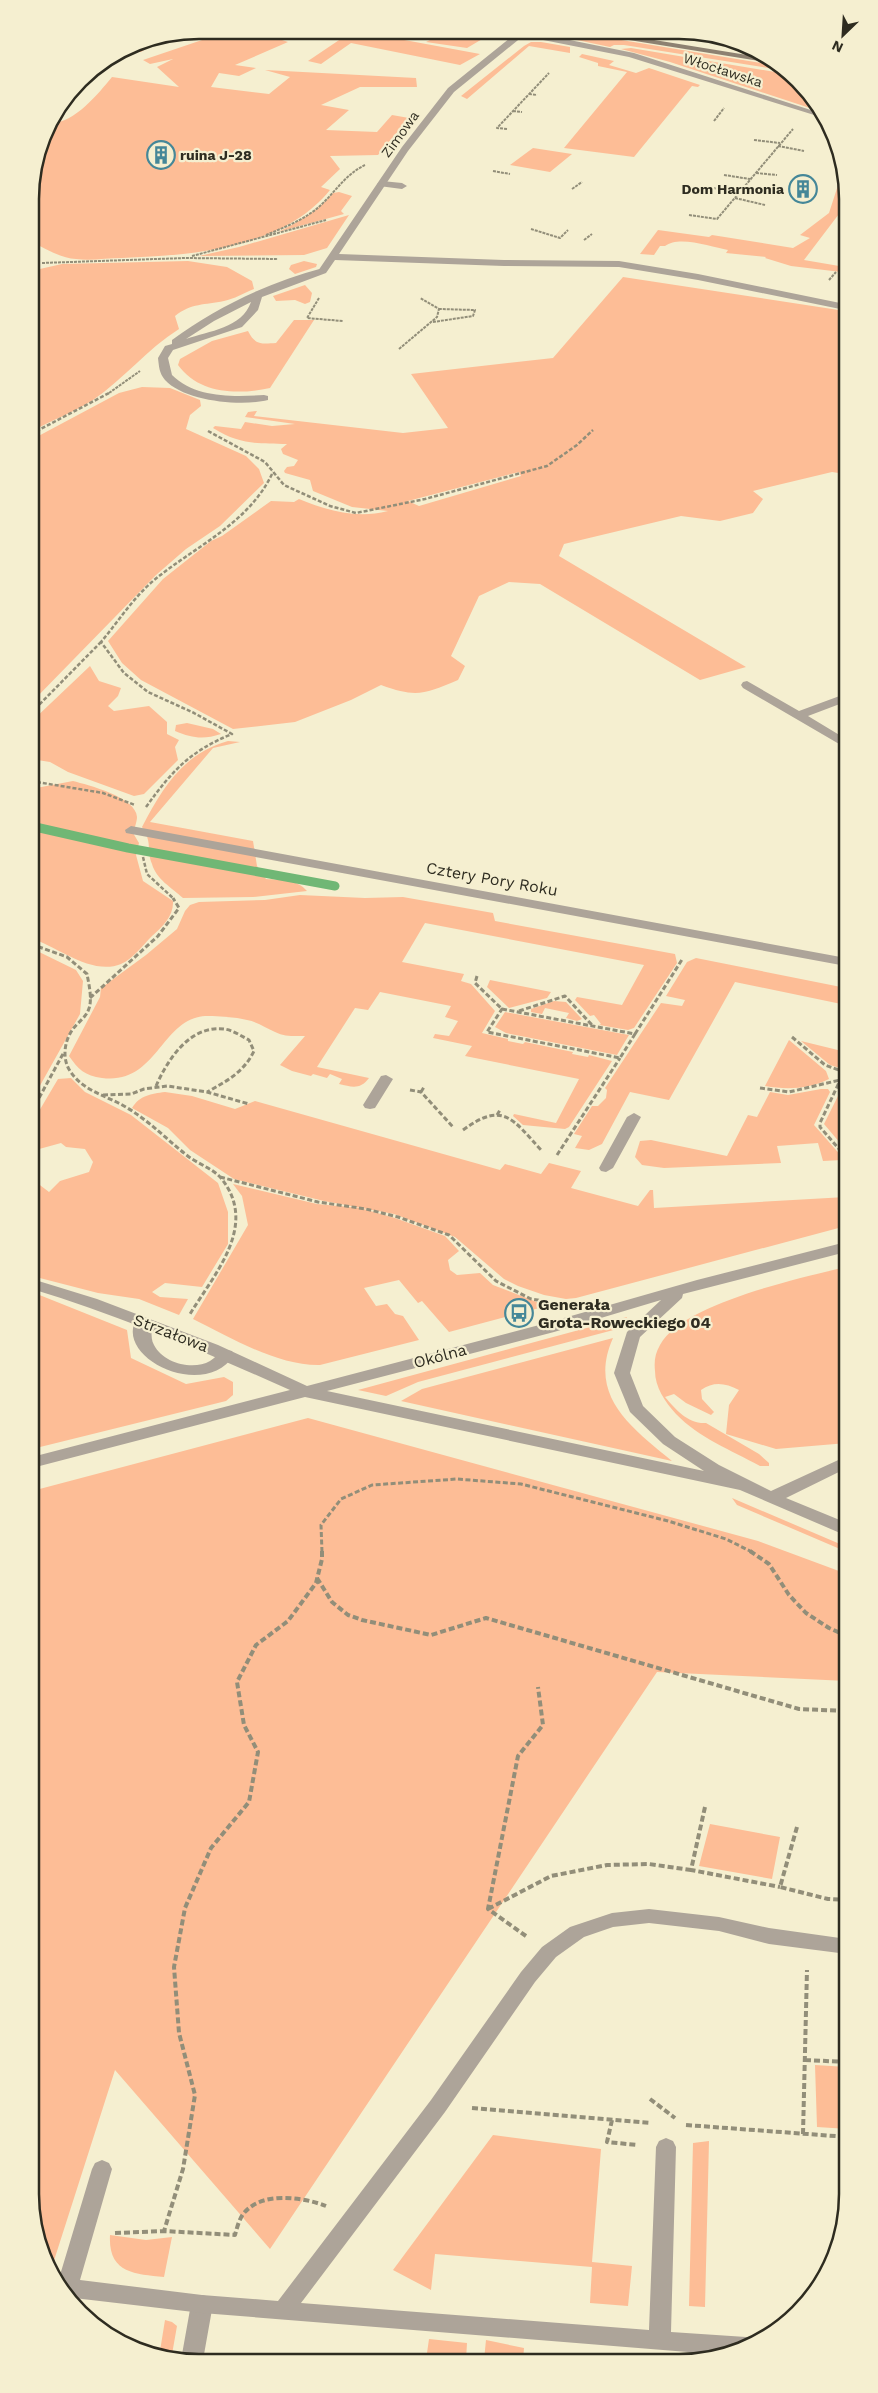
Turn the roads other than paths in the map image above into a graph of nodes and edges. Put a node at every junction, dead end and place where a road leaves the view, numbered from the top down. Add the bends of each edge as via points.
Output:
1 (514, 39) edge
2 (553, 39) edge
3 (635, 39) edge
4 (756, 59) edge
5 (814, 114) edge
6 (382, 184) junction
7 (402, 186) dead end
8 (333, 257) junction
9 (258, 294) junction
10 (839, 306) edge
11 (169, 348) junction
12 (264, 398) dead end
13 (747, 685) dead end
14 (839, 701) edge
15 (799, 715) junction
16 (839, 740) edge
17 (134, 830) road end
18 (839, 961) edge
19 (384, 1082) road end
20 (370, 1105) dead end
21 (634, 1117) dead end
22 (606, 1168) dead end
23 (839, 1249) edge
24 (702, 1283) junction
25 (39, 1286) edge
26 (143, 1322) junction
27 (226, 1355) junction
28 (307, 1392) junction
29 (39, 1461) edge
30 (839, 1465) edge
31 (740, 1484) junction
32 (772, 1498) junction
33 (839, 1527) edge
34 (839, 1946) edge
35 (666, 2147) dead end
36 (102, 2169) dead end
37 (68, 2286) edge
38 (73, 2293) edge
39 (202, 2304) junction
40 (284, 2309) junction
41 (660, 2340) junction
42 (731, 2346) edge
43 (193, 2354) edge

1 - 6 street, Zimowa via 451,90
2 - 5 street, Włocławska via 611,50
3 - 4 main road
6 - 7 street
6 - 8 street, Zimowa
8 - 9 street, Zimowa via 323,272
8 - 10 street via 635,266
9 - 11 street via 204,322
9 - 11 street via 253,310 239,326
11 - 12 street via 163,358 164,366 174,384 214,398
13 - 15 street
14 - 15 street
15 - 16 street
17 - 18 street, Cztery Pory Roku
19 - 20 street
21 - 22 street
23 - 24 street, Okólna
24 - 28 street, Okólna
24 - 31 street via 676,1295 648,1316 627,1347 622,1373 629,1398 659,1433 704,1465
25 - 26 street, Strzałowa
26 - 27 street, Strzałowa
26 - 27 street via 140,1332 152,1357 173,1367 202,1370 213,1367
27 - 28 street, Strzałowa
28 - 29 street, Okólna
28 - 31 street
30 - 32 street
31 - 32 street
32 - 33 street
34 - 40 street via 769,1936 719,1924 649,1916 612,1920 576,1932 549,1952 528,1977 438,2106
35 - 41 street
36 - 37 street
38 - 39 street
39 - 40 street
39 - 43 street
40 - 41 street
41 - 42 street

